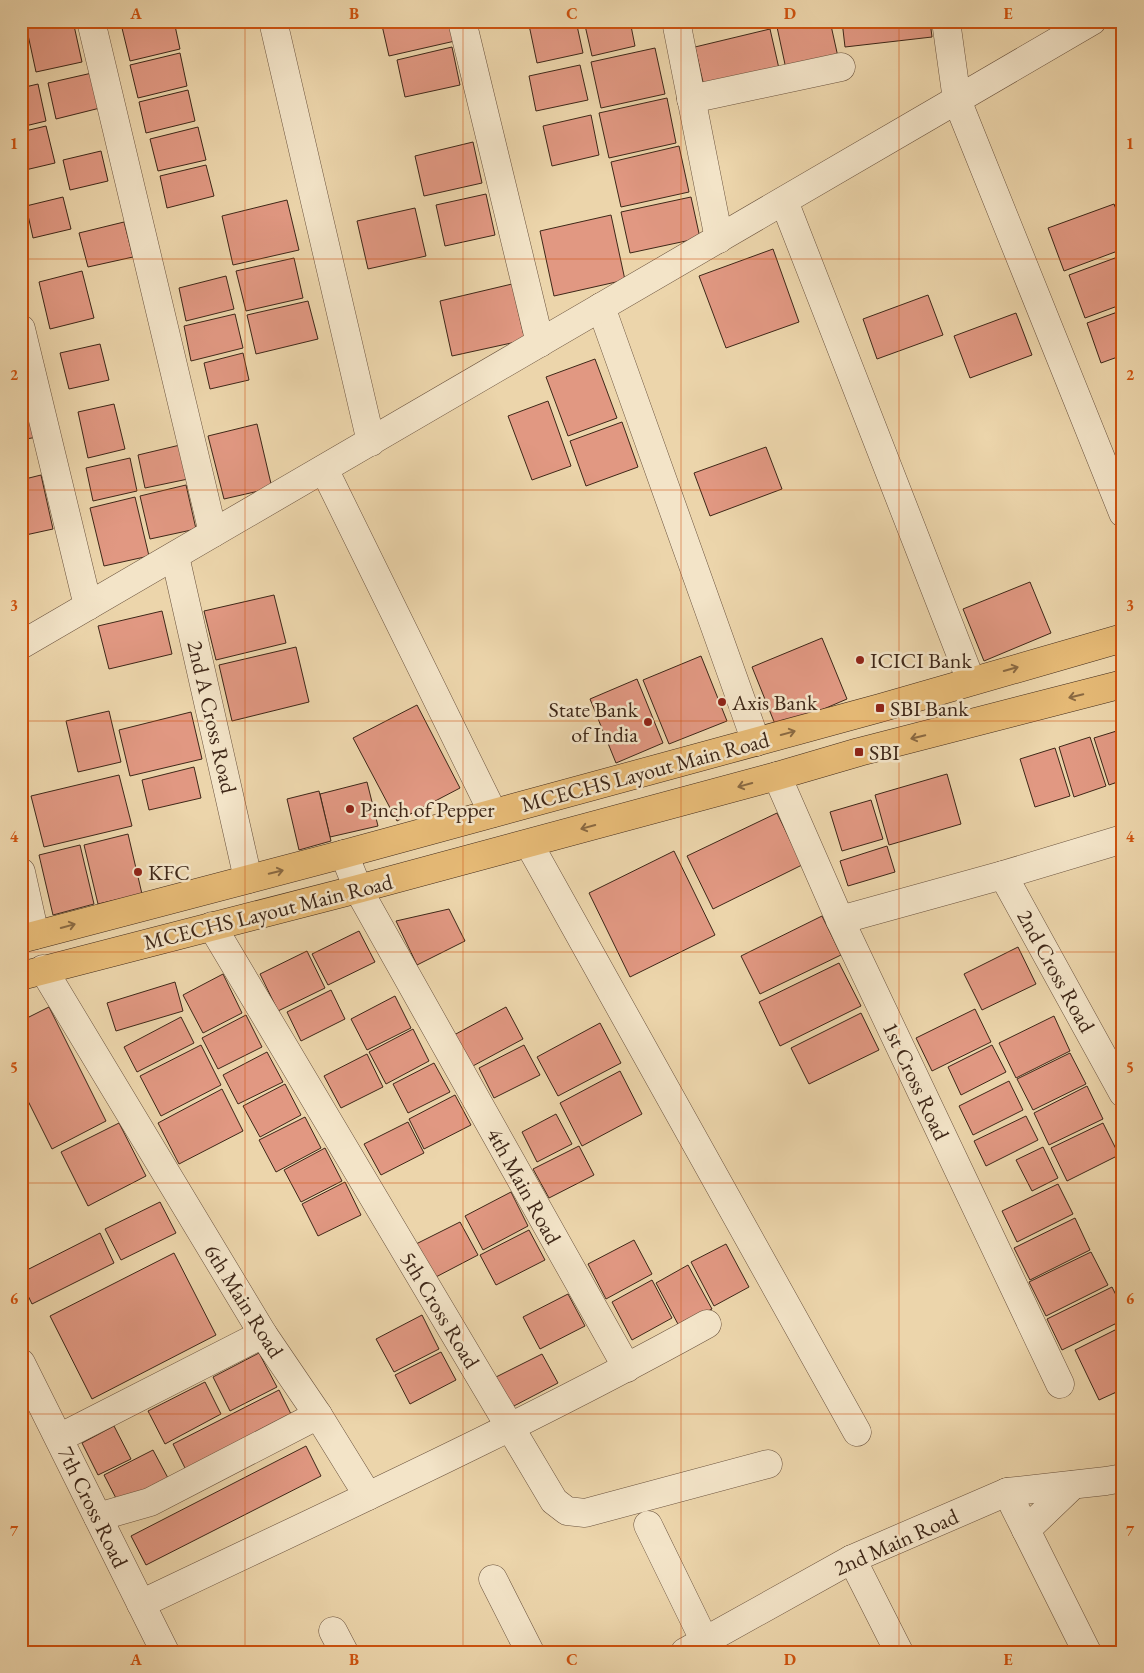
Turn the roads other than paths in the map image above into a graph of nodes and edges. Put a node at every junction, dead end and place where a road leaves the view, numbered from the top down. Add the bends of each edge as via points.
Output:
1 (91, 21) edge
2 (273, 21) edge
3 (462, 21) edge
4 (676, 21) edge
5 (946, 21) edge
6 (1092, 21) edge
7 (841, 67) dead end
8 (691, 99) junction
9 (957, 100) junction
10 (784, 200) junction
11 (719, 239) junction
12 (601, 307) junction
13 (21, 329) edge
14 (540, 343) junction
15 (370, 442) junction
16 (324, 469) junction
17 (1123, 513) edge
18 (213, 533) junction
19 (175, 556) junction
20 (88, 606) junction
21 (1123, 638) edge
22 (21, 645) edge
23 (971, 681) junction
24 (1123, 684) edge
25 (756, 742) junction
26 (777, 776) junction
27 (494, 813) junction
28 (1123, 839) edge
29 (528, 844) junction
30 (344, 854) junction
31 (21, 872) edge
32 (1003, 875) junction
33 (248, 879) junction
34 (358, 889) junction
35 (840, 920) junction
36 (212, 926) junction
37 (28, 937) edge
38 (32, 972) edge
39 (1123, 1093) edge
40 (707, 1324) dead end
41 (263, 1334) junction
42 (21, 1363) edge
43 (627, 1368) junction
44 (1060, 1384) dead end
45 (318, 1415) junction
46 (510, 1428) junction
47 (857, 1432) dead end
48 (59, 1438) junction
49 (768, 1464) dead end
50 (1123, 1478) edge
51 (1074, 1485) junction
52 (1007, 1492) junction
53 (368, 1496) junction
54 (98, 1517) junction
55 (648, 1525) dead end
56 (1026, 1530) junction
57 (852, 1559) junction
58 (493, 1579) dead end
59 (141, 1604) junction
60 (700, 1648) edge
61 (164, 1652) edge
62 (530, 1652) edge
63 (899, 1652) edge
64 (1087, 1652) edge

1 - 18 street
2 - 15 street
3 - 14 street
4 - 8 street
5 - 9 street
6 - 9 street
7 - 8 street
8 - 11 street
9 - 10 street
9 - 17 street
10 - 11 street
10 - 23 street
11 - 12 street
12 - 14 street
12 - 25 street
13 - 20 street
14 - 15 street
15 - 16 street
16 - 18 street
16 - 27 street
18 - 19 street
19 - 20 street
19 - 33 street, 2nd A Cross Road
20 - 22 street
23 -> 21 main road, MCECHS Layout Main Road
25 -> 23 main road, MCECHS Layout Main Road
24 -> 26 main road, MCECHS Layout Main Road
25 - 27 main road, MCECHS Layout Main Road
26 -> 29 main road, MCECHS Layout Main Road
26 - 35 street, 1st Cross Road
27 - 30 main road, MCECHS Layout Main Road
28 - 32 street
29 - 34 main road, MCECHS Layout Main Road
29 - 47 street
33 -> 30 main road, MCECHS Layout Main Road
30 - 34 street, 4th Main Road
31 - 37 street
32 - 35 street
32 - 39 street, 2nd Cross Road
37 -> 33 main road, MCECHS Layout Main Road
34 - 36 main road, MCECHS Layout Main Road
34 - 43 street, 4th Main Road
35 - 44 street, 1st Cross Road
36 - 38 main road, MCECHS Layout Main Road
36 - 46 street, 5th Cross Road
38 - 41 street, 6th Main Road
40 - 43 street
41 - 45 street, 6th Main Road
41 - 48 street
42 - 48 street, 7th Cross Road
43 - 46 street
45 - 53 street, 6th Main Road
45 - 54 street via 150,1502
46 - 49 street, 5th Cross Road via 554,1501 567,1511 585,1513
46 - 53 street
48 - 54 street, 7th Cross Road
50 - 51 street, 2nd Main Road
51 - 52 street, 2nd Main Road
51 - 56 street
52 - 56 street
52 - 57 street, 2nd Main Road
53 - 59 street
54 - 59 street, 7th Cross Road
55 - 60 street
56 - 64 street
57 - 60 street, 2nd Main Road
57 - 63 street
58 - 62 street
59 - 61 street, 7th Cross Road

